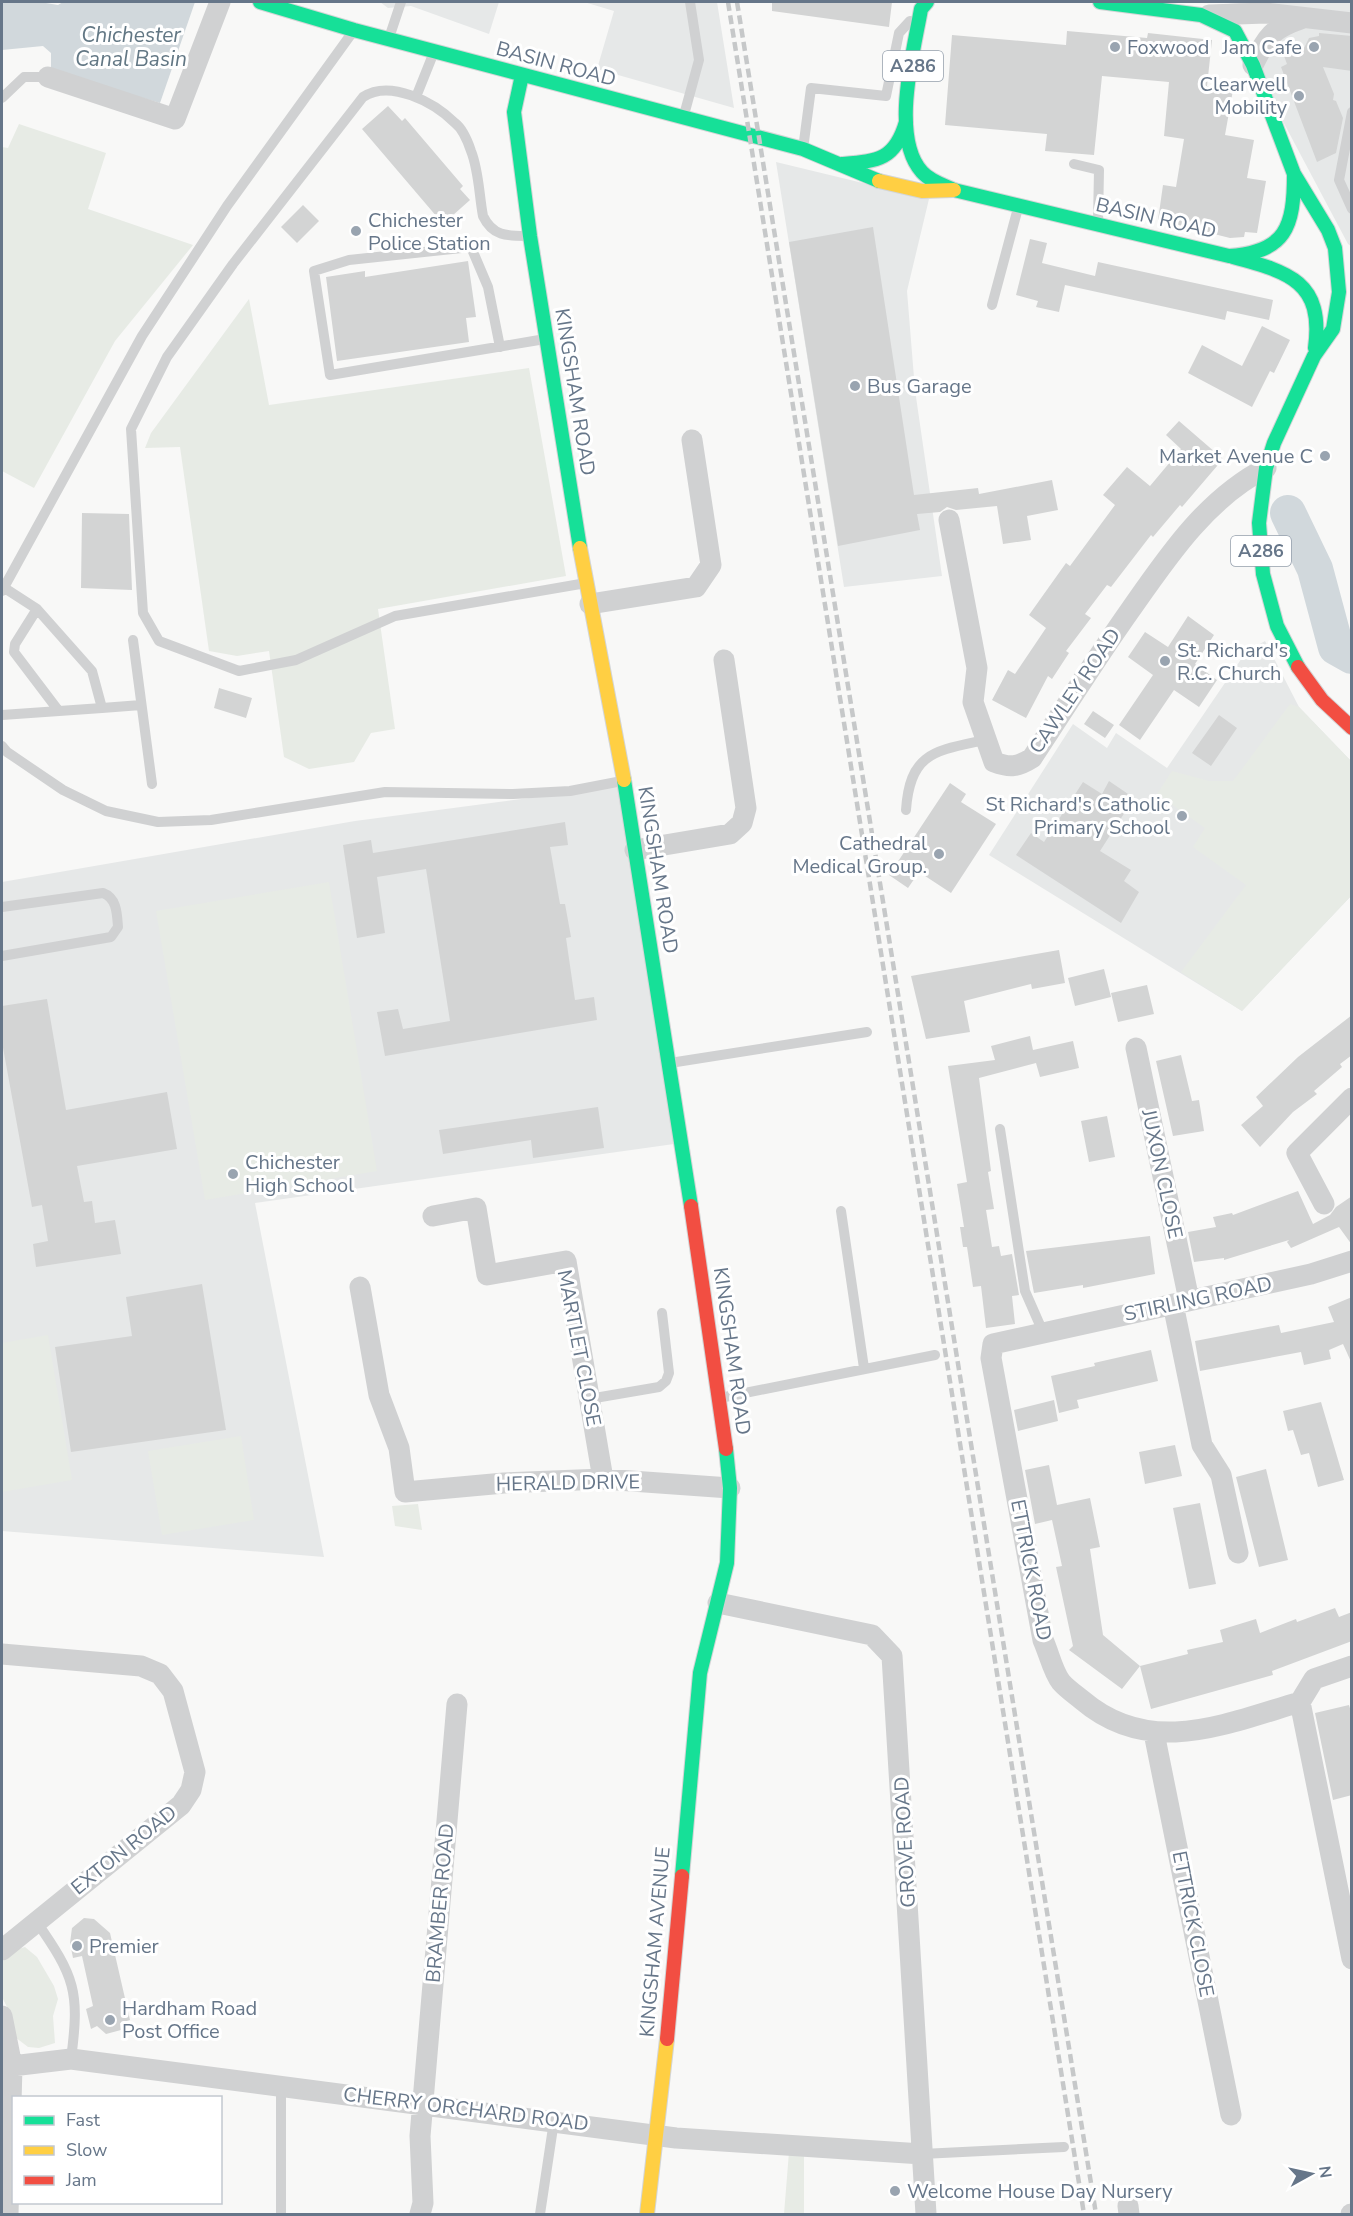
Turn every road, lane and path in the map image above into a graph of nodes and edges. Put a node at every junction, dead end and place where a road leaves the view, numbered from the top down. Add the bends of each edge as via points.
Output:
1 (220, 2) edge
2 (260, 2) edge
3 (401, 2) edge
4 (690, 2) edge
5 (1100, 2) edge
6 (922, 4) edge
7 (1130, 4) edge
8 (1201, 15) junction
9 (1307, 17) junction
10 (1352, 23) edge
11 (354, 30) junction
12 (389, 39) junction
13 (434, 52) junction
14 (1253, 65) junction
15 (522, 75) junction
16 (48, 77) joint
17 (416, 97) junction
18 (2, 98) edge
19 (1352, 112) edge
20 (683, 119) junction
21 (906, 122) junction
22 (802, 149) junction
23 (842, 164) junction
24 (1074, 164) dead end
25 (1294, 174) junction
26 (954, 190) junction
27 (1018, 205) junction
28 (1352, 208) edge
29 (1098, 225) junction
30 (530, 236) junction
31 (1229, 256) junction
32 (992, 306) dead end
33 (547, 339) junction
34 (500, 347) junction
35 (1314, 356) junction
36 (692, 440) dead end
37 (1266, 468) junction
38 (949, 520) dead end
39 (586, 583) junction
40 (2, 589) edge
41 (590, 604) junction
42 (37, 609) junction
43 (133, 640) dead end
44 (724, 660) dead end
45 (141, 705) junction
46 (102, 708) junction
47 (58, 711) junction
48 (2, 715) edge
49 (1352, 728) edge
50 (986, 740) junction
51 (2, 746) edge
52 (624, 781) junction
53 (152, 784) dead end
54 (906, 810) dead end
55 (635, 850) junction
56 (2, 907) edge
57 (2, 956) edge
58 (867, 1032) dead end
59 (1136, 1048) dead end
60 (670, 1063) junction
61 (1352, 1098) edge
62 (1000, 1129) dead end
63 (1324, 1204) dead end
64 (841, 1210) dead end
65 (433, 1216) dead end
66 (1352, 1261) edge
67 (360, 1287) dead end
68 (1181, 1302) junction
69 (662, 1313) dead end
70 (1043, 1332) junction
71 (993, 1344) joint
72 (934, 1355) dead end
73 (864, 1368) junction
74 (720, 1398) junction
75 (589, 1399) junction
76 (603, 1479) junction
77 (730, 1488) junction
78 (1238, 1553) dead end
79 (718, 1603) junction
80 (2, 1654) edge
81 (1352, 1666) edge
82 (700, 1673) joint
83 (1300, 1702) junction
84 (457, 1704) dead end
85 (1154, 1733) junction
86 (36, 1921) junction
87 (2, 1950) edge
88 (1352, 1959) edge
89 (2, 2016) edge
90 (71, 2059) junction
91 (12, 2066) junction
92 (280, 2085) junction
93 (422, 2103) junction
94 (1231, 2115) dead end
95 (554, 2121) junction
96 (658, 2134) junction
97 (1064, 2147) dead end
98 (922, 2154) junction
99 (8, 2214) edge
100 (281, 2214) edge
101 (420, 2214) edge
102 (540, 2214) edge
103 (647, 2214) edge
104 (926, 2214) edge

1 - 16 street via 175,119
2 - 11 street, BASIN ROAD
3 - 12 lane
4 - 20 lane via 699,60
5 - 7 street, A286
6 - 21 street, A286
6 - 22 lane via 898,33 886,96 811,88
7 - 8 street, A286
8 - 9 street via 1266,13
8 - 14 street, A286 via 1235,31
9 - 10 street
9 - 14 street via 1280,26 1266,40
11 - 12 street, BASIN ROAD
11 - 40 lane via 227,206 142,336
12 - 13 street, BASIN ROAD
13 - 15 street, BASIN ROAD
13 - 17 lane
14 - 25 street, A286
15 - 20 street, BASIN ROAD
15 - 30 street, KINGSHAM ROAD via 514,112
16 - 18 lane via 24,77
17 - 30 lane via 455,123 463,133 472,152 487,225 506,236
17 - 39 lane via 390,89 373,90 363,97 233,264 167,357 131,429 144,613 159,641 239,671 296,660 395,616
19 - 28 lane via 1339,180
20 - 22 street, BASIN ROAD
21 - 23 street via 901,143 889,154 866,162
21 - 26 street, A286 via 919,168
22 - 23 street, BASIN ROAD
23 - 26 street, BASIN ROAD via 867,178 922,191
24 - 29 lane via 1099,170
25 - 31 street, BASIN ROAD / A286 via 1292,216 1285,232 1257,253
25 - 35 street, A286 via 1335,248 1339,292 1333,329
26 - 27 street, BASIN ROAD / A286
27 - 29 street, BASIN ROAD / A286
27 - 32 lane
29 - 31 street, BASIN ROAD / A286
30 - 33 street, KINGSHAM ROAD
31 - 35 street, A286 via 1275,268 1312,297 1318,321
33 - 34 lane
33 - 39 street, KINGSHAM ROAD
34 - 34 lane via 488,287 471,247 349,261 314,271 330,375
35 - 37 street, A286
36 - 41 street via 711,565 696,587
37 - 49 street, A286 via 1259,523 1263,574 1277,626 1301,673
37 - 50 street, CAWLEY ROAD via 1243,480 1179,540 1032,758 1008,768 994,762
38 - 50 street, CAWLEY ROAD via 977,668 973,702
39 - 41 street, KINGSHAM ROAD
40 - 42 lane
41 - 52 street, KINGSHAM ROAD
42 - 46 lane via 92,671
42 - 47 lane via 14,652
43 - 45 lane
44 - 55 street via 746,808 742,823 730,834
45 - 46 lane
45 - 53 lane
46 - 47 lane
47 - 48 lane
50 - 54 lane via 943,749 925,759 910,779
51 - 52 lane via 63,790 106,811 158,822 211,820 385,792 513,794 570,791
52 - 55 street, KINGSHAM ROAD
55 - 60 street, KINGSHAM ROAD
56 - 57 lane via 103,893 114,902 118,927 111,937
58 - 60 lane
59 - 68 street, JUXON CLOSE
60 - 74 street, KINGSHAM ROAD
61 - 63 street via 1297,1153
62 - 70 lane via 1025,1291
64 - 73 lane
65 - 75 street, MARTLET CLOSE via 476,1208 487,1275 566,1261
66 - 68 street, STIRLING ROAD via 1311,1274
67 - 76 street, HERALD DRIVE via 379,1395 399,1448 405,1492
68 - 70 street, STIRLING ROAD
68 - 78 street, JUXON CLOSE via 1202,1445 1221,1475
69 - 75 lane via 669,1373 666,1381 659,1387
70 - 71 street, STIRLING ROAD
71 - 85 street, ETTRICK ROAD via 991,1358 1043,1640 1061,1682 1095,1711 1121,1724
72 - 73 lane
73 - 74 lane
74 - 77 street, KINGSHAM ROAD
75 - 76 street, MARTLET CLOSE
76 - 77 street, HERALD DRIVE
77 - 79 street, KINGSHAM ROAD via 727,1563
79 - 82 street, KINGSHAM ROAD
79 - 98 street, GROVE ROAD via 872,1635 892,1656
80 - 86 street, EXTON ROAD via 141,1666 160,1674 173,1692 195,1772 182,1805
81 - 83 street via 1314,1679
82 - 96 street, KINGSHAM AVENUE
83 - 85 street, ETTRICK ROAD via 1214,1728
83 - 88 street
84 - 93 street, BRAMBER ROAD
85 - 94 street, ETTRICK CLOSE
86 - 87 street, EXTON ROAD
86 - 90 lane via 64,1960 74,1988 76,2017
89 - 91 street
90 - 91 street, CHERRY ORCHARD ROAD
90 - 92 street, CHERRY ORCHARD ROAD
91 - 99 street
92 - 93 street, CHERRY ORCHARD ROAD
92 - 100 lane
93 - 95 street, CHERRY ORCHARD ROAD
93 - 101 street, BRAMBER ROAD
95 - 96 street, CHERRY ORCHARD ROAD
95 - 102 lane
96 - 98 street, CHERRY ORCHARD ROAD
96 - 103 street, KINGSHAM AVENUE
97 - 98 lane
98 - 104 street, GROVE ROAD

